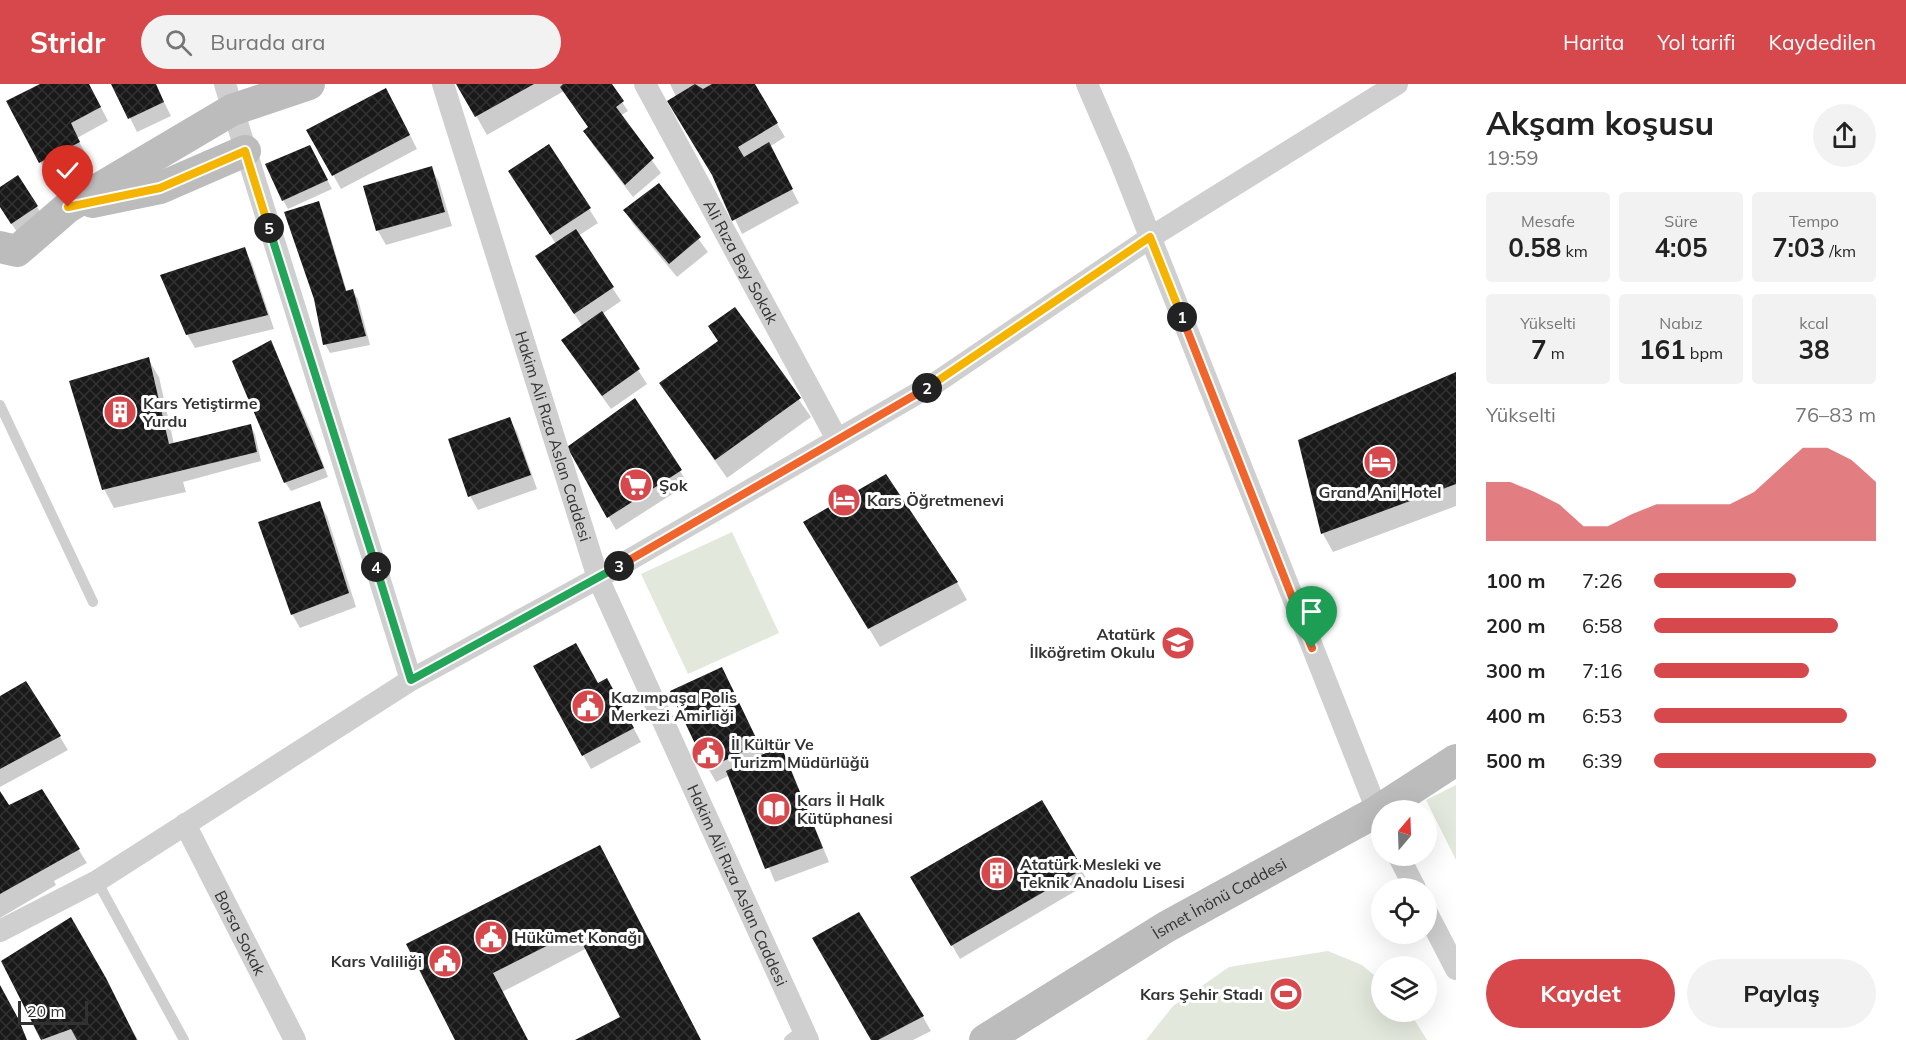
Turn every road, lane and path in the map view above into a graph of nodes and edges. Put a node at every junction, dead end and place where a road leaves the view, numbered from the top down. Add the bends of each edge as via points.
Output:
1 (309, 84) edge
2 (443, 84) edge
3 (645, 84) edge
4 (1087, 84) edge
5 (1396, 84) edge
6 (229, 97) edge
7 (245, 151) junction
8 (68, 207) junction
9 (1150, 237) junction
10 (6, 252) edge
11 (0, 405) edge
12 (837, 439) junction
13 (598, 578) junction
14 (93, 602) dead end
15 (411, 680) junction
16 (1456, 760) edge
17 (1372, 800) edge
18 (1402, 800) edge
19 (1371, 821) edge
20 (185, 824) junction
21 (96, 881) junction
22 (0, 932) edge
23 (1437, 932) edge
24 (1456, 969) edge
25 (800, 1036) edge
26 (184, 1040) edge
27 (295, 1040) edge
28 (985, 1040) edge

1 - 6 main road
2 - 13 street, Hakim Ali Rıza Aslan Caddesi
3 - 12 street, Ali Rıza Bey Sokak
4 - 9 street
5 - 9 street
6 - 7 street
6 - 8 main road
7 - 8 main road via 160,188
7 - 15 street
8 - 10 main road
9 - 12 street via 937,382
9 - 17 street
11 - 14 lane
12 - 13 street
13 - 15 street
13 - 25 street, Hakim Ali Rıza Aslan Caddesi
15 - 20 street
16 - 18 main road, İsmet İnönü Caddesi
19 - 28 main road, İsmet İnönü Caddesi via 1166,927
20 - 21 street
20 - 27 street, Borsa Sokak
21 - 22 street
21 - 26 lane
23 - 24 street

